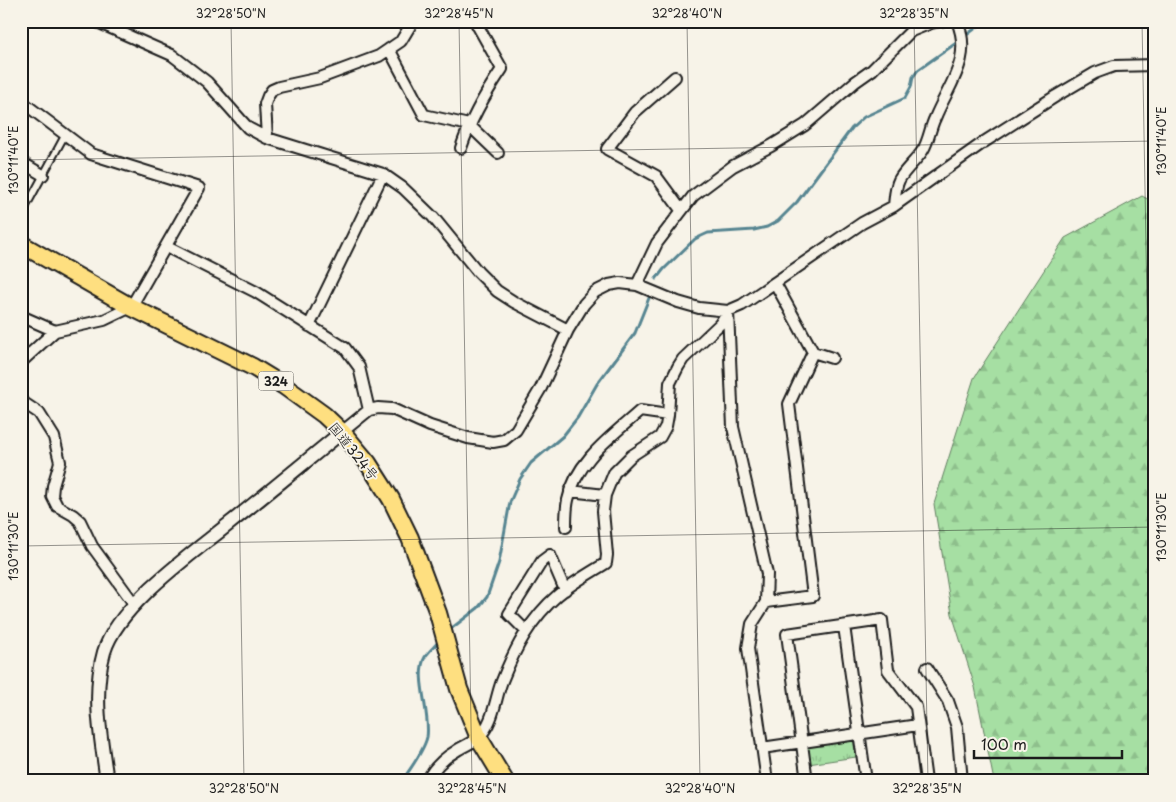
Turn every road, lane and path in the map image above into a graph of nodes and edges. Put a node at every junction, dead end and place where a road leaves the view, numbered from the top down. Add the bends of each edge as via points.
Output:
1 (95, 21) edge
2 (413, 21) edge
3 (475, 21) edge
4 (941, 21) edge
5 (957, 21) edge
6 (389, 49) junction
7 (1155, 65) edge
8 (675, 77) dead end
9 (21, 101) edge
10 (468, 125) junction
11 (65, 135) junction
12 (267, 138) junction
13 (461, 148) dead end
14 (498, 153) dead end
15 (21, 162) edge
16 (383, 174) junction
17 (43, 175) junction
18 (894, 206) junction
19 (681, 210) junction
20 (21, 216) edge
21 (21, 244) edge
22 (167, 246) junction
23 (775, 284) junction
24 (638, 285) junction
25 (131, 306) junction
26 (728, 311) junction
27 (21, 316) edge
28 (309, 326) junction
29 (568, 330) junction
30 (55, 331) junction
31 (814, 352) junction
32 (832, 358) dead end
33 (21, 362) edge
34 (21, 402) edge
35 (369, 410) junction
36 (668, 415) junction
37 (342, 432) junction
38 (570, 491) junction
39 (605, 495) junction
40 (566, 527) dead end
41 (565, 590) junction
42 (766, 602) junction
43 (135, 605) junction
44 (844, 626) junction
45 (526, 631) junction
46 (926, 668) dead end
47 (918, 725) junction
48 (859, 734) junction
49 (479, 738) junction
50 (802, 742) junction
51 (762, 748) junction
52 (106, 781) edge
53 (427, 781) edge
54 (505, 781) edge
55 (767, 781) edge
56 (807, 781) edge
57 (866, 781) edge
58 (926, 781) edge
59 (962, 781) edge

1 - 12 street via 172,55 207,82 248,128
2 - 6 street via 401,40
3 - 10 street via 502,69
4 - 19 street via 912,31 872,70 805,125 734,166 693,196
5 - 18 street via 962,33 961,65 933,120 919,157 899,179
6 - 10 street via 424,115
6 - 12 street via 379,56 320,78 272,90 265,104
7 - 18 street via 1114,66 1095,73 984,142
8 - 19 street via 635,112 607,148 656,176
9 - 11 street
10 - 13 street
10 - 14 street
11 - 17 lane
11 - 22 street via 91,154 199,188
12 - 16 street
15 - 17 street
16 - 28 street
16 - 29 street via 433,217 497,290
17 - 20 lane
18 - 23 street via 862,223
19 - 24 street via 657,243
21 - 25 highway, 国道324号 / 324
22 - 25 street
22 - 28 street via 256,292
23 - 26 street via 742,306
23 - 31 street
24 - 26 street via 698,308
24 - 29 street via 620,283 595,292
25 - 30 street via 104,320
25 - 37 highway, 国道324号 / 324 via 253,367 324,415
26 - 36 street via 720,324 678,367 670,383
26 - 42 street via 733,427 768,574
27 - 30 street
28 - 35 street via 345,348 359,367
29 - 35 street via 541,388 516,430 504,440 493,442 468,438 392,409
30 - 33 street
31 - 32 street
31 - 42 street via 789,404 814,596
34 - 43 street via 39,413 54,437 60,462 52,496 57,506 80,520 92,546
35 - 37 street
36 - 38 street via 640,411 595,451 581,468
36 - 39 street via 660,437 631,456 614,473
37 - 43 street via 164,577
37 - 49 highway, 国道324号 / 324 via 391,499 410,538 438,613 459,689
38 - 39 street
38 - 40 street
39 - 41 street via 606,563
41 - 45 street
41 - 45 street via 550,554 542,561 509,614
42 - 51 street via 752,624 748,648
43 - 52 street via 114,631 99,677 98,704
44 - 47 street via 882,620 888,670 916,707
44 - 48 street
44 - 50 street via 787,634
45 - 49 street via 516,646 493,712
46 - 59 street via 948,701 957,727
47 - 48 street
47 - 58 street
48 - 50 street
48 - 57 street
49 - 53 street via 439,764
49 - 54 highway, 国道324号 / 324
50 - 51 street
50 - 56 street
51 - 55 street

